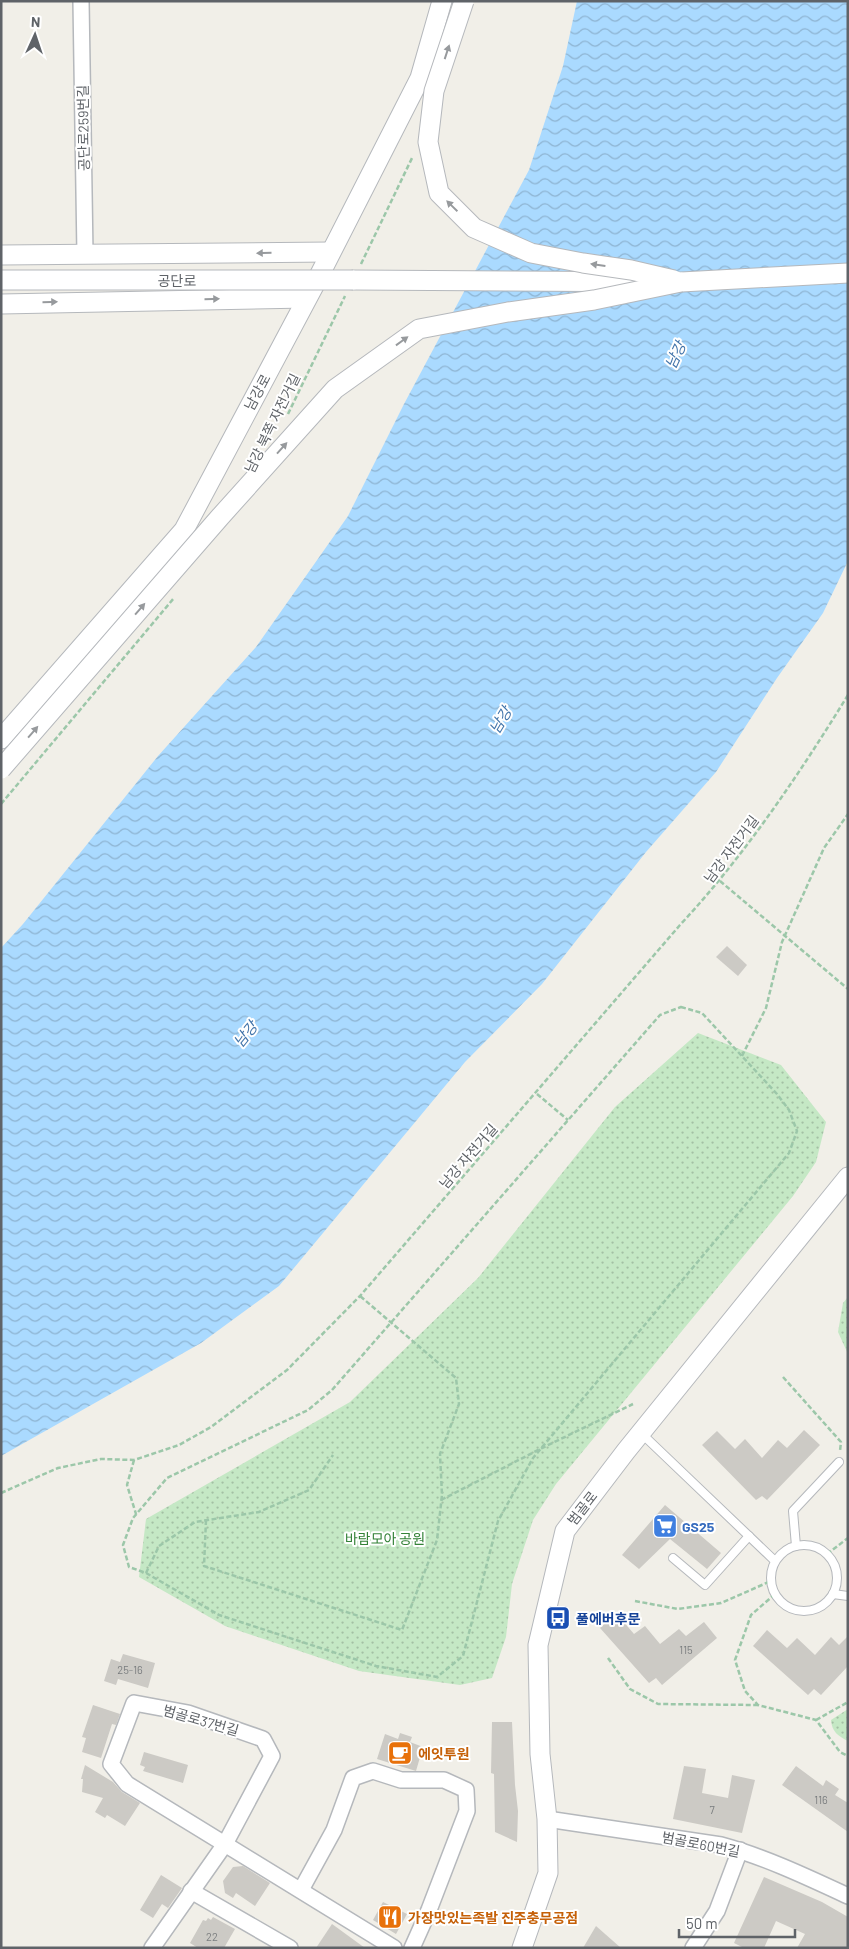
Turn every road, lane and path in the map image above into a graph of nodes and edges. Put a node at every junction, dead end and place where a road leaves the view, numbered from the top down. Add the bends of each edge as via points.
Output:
1 (81, 1) edge
2 (442, 1) edge
3 (464, 1) edge
4 (417, 148) dead end
5 (292, 252) junction
6 (330, 252) junction
7 (1, 255) edge
8 (85, 255) junction
9 (848, 273) edge
10 (1, 280) edge
11 (353, 280) junction
12 (680, 282) junction
13 (283, 297) junction
14 (306, 298) junction
15 (1, 304) edge
16 (288, 414) dead end
17 (174, 598) dead end
18 (848, 695) edge
19 (1, 739) edge
20 (1, 769) edge
21 (1, 804) edge
22 (848, 814) edge
23 (720, 881) junction
24 (785, 935) junction
25 (848, 989) edge
26 (742, 1056) junction
27 (536, 1094) junction
28 (568, 1120) junction
29 (848, 1178) edge
30 (360, 1296) junction
31 (391, 1323) junction
32 (783, 1377) dead end
33 (634, 1404) dead end
34 (641, 1433) junction
35 (542, 1448) junction
36 (333, 1455) dead end
37 (134, 1460) junction
38 (839, 1462) joint
39 (1, 1493) edge
40 (441, 1500) junction
41 (136, 1514) junction
42 (206, 1520) junction
43 (749, 1536) junction
44 (848, 1538) edge
45 (796, 1546) junction
46 (827, 1554) junction
47 (673, 1558) dead end
48 (775, 1561) junction
49 (146, 1573) junction
50 (771, 1581) junction
51 (775, 1594) junction
52 (833, 1594) junction
53 (848, 1596) edge
54 (635, 1601) dead end
55 (608, 1658) dead end
56 (848, 1702) edge
57 (758, 1705) junction
58 (816, 1720) junction
59 (848, 1756) edge
60 (547, 1818) junction
61 (225, 1844) junction
62 (740, 1850) junction
63 (301, 1890) junction
64 (191, 1891) junction
65 (848, 1896) edge
66 (274, 1944) edge
67 (152, 1948) edge
68 (290, 1948) edge
69 (394, 1948) edge
70 (412, 1948) edge
71 (522, 1948) edge
72 (693, 1948) edge

1 - 8 street, 공단로259번길
2 - 6 street, 남강로 via 420,78
12 -> 3 street, bridge via 531,253 474,228 439,193 428,142 434,91
4 - 11 path, 남강 북쪽 자전거길
5 - 6 street
5 -> 8 street
5 - 13 street via 299,262 299,270 294,289
6 - 14 street, 남강로
7 - 8 street
9 - 12 street
10 - 11 street, 공단로, bridge
11 - 12 street, 공단로, bridge
11 - 16 path, 남강 북쪽 자전거길
20 -> 12 street, bridge via 335,389 418,329 594,300
13 - 14 street
15 -> 13 street
14 - 19 street, 남강로 via 184,530
17 - 21 path
18 - 23 path, 남강 자전거길 via 760,829
22 - 24 path via 824,848
23 - 24 path
23 - 27 path, 남강 자전거길
24 - 25 path
24 - 26 path via 766,1008
26 - 28 path via 702,1013 681,1007 660,1015
26 - 35 path via 789,1110 797,1131 790,1153
27 - 28 path
27 - 30 path, 남강 자전거길
28 - 31 path
29 - 34 street, 범골로
30 - 31 path
30 - 37 path, 남강 자전거길 via 287,1370 211,1427 179,1445
31 - 40 path via 456,1378 459,1404 440,1454
31 - 41 path via 332,1390 308,1410 167,1478
32 - 38 path via 841,1442
33 - 35 path
34 - 43 lane
34 - 60 street, 범골로 via 565,1531 538,1645 540,1754
35 - 40 path
35 - 49 path via 533,1458 498,1521 463,1656 437,1677 376,1666 219,1615
36 - 42 path via 309,1490 259,1512
37 - 39 path, 남강 자전거길 via 101,1459 58,1468
37 - 41 path via 127,1485
38 - 45 lane via 793,1511
40 - 42 path via 437,1540 402,1630 204,1566
41 - 49 path via 123,1545 130,1567
42 - 49 path via 196,1522 159,1546
43 - 47 lane via 705,1585
43 - 48 lane
44 - 46 path
45 - 46 lane via 812,1546
45 - 48 lane
46 - 52 lane via 837,1573
48 - 50 lane
50 - 51 lane
50 - 54 path via 721,1603 678,1609
51 - 52 lane via 787,1606 808,1611 818,1608
51 - 57 path via 751,1614 735,1660 745,1691
52 - 53 lane
55 - 57 path via 630,1689 658,1704
56 - 58 path
57 - 58 path
58 - 59 path via 840,1752
60 - 62 street, 범골로60번길
60 - 71 street, 범골로 via 548,1873
61 - 61 street, 범골로37번길 via 128,1784 111,1764 134,1703 188,1713 263,1739 272,1756
61 - 63 street, 범골로37번길
61 - 64 street, 범골로37번길
62 - 65 street, 범골로60번길
62 - 72 street via 717,1911
63 - 69 street, 범골로37번길
63 - 70 street via 334,1830 354,1778 373,1770 402,1780 444,1780 466,1790 467,1811
64 - 66 street
64 - 67 street, 범골로37번길
66 - 68 street

